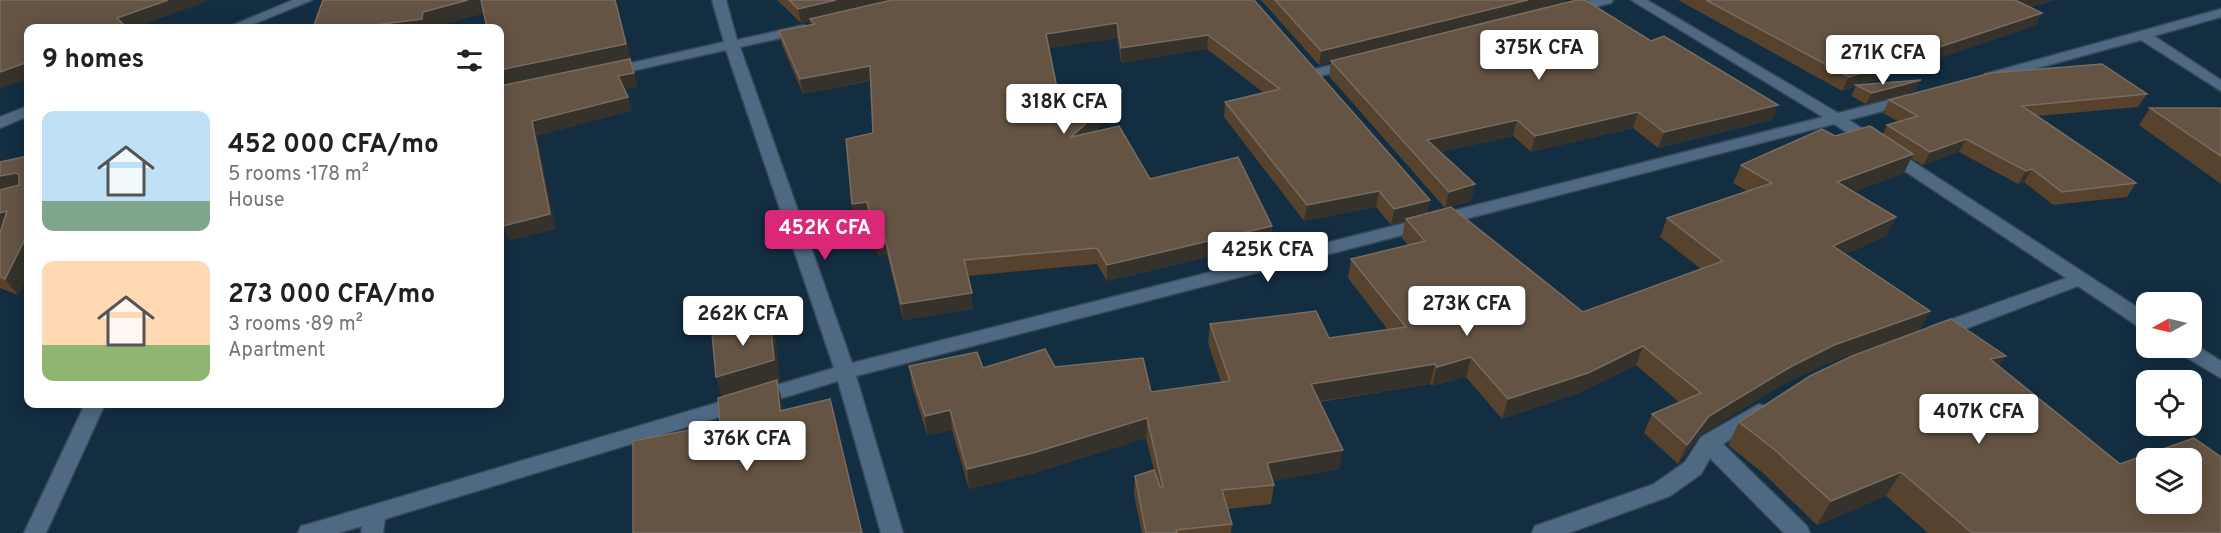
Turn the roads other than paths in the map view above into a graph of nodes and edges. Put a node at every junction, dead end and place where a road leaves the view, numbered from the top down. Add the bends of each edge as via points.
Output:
1 (305, 0) edge
2 (719, 0) edge
3 (1606, 0) edge
4 (1638, 0) edge
5 (2221, 14) edge
6 (1548, 15) edge
7 (263, 22) edge
8 (823, 24) edge
9 (2143, 35) junction
10 (732, 46) junction
11 (1362, 61) edge
12 (592, 76) edge
13 (1973, 82) edge
14 (2221, 87) edge
15 (1331, 90) edge
16 (1928, 94) edge
17 (24, 113) edge
18 (1837, 119) junction
19 (0, 123) edge
20 (1428, 202) edge
21 (1443, 220) junction
22 (2080, 279) junction
23 (2136, 315) edge
24 (1918, 340) edge
25 (2201, 358) edge
26 (2221, 371) edge
27 (844, 372) junction
28 (1772, 404) edge
29 (93, 408) edge
30 (1708, 443) junction
31 (373, 523) edge
32 (35, 533) edge
33 (309, 533) edge
34 (892, 533) edge
35 (1543, 533) edge
36 (1799, 533) edge

1 - 7 street
2 - 10 street
3 - 6 street
4 - 18 street
5 - 9 street
8 - 10 street
9 - 13 street
9 - 14 street
10 - 12 street
10 - 27 street
11 - 15 street via 1312,69
16 - 18 street
17 - 19 street
18 - 21 street
18 - 22 street
20 - 21 street
21 - 27 street
22 - 23 street
22 - 24 street
25 - 26 street
27 - 31 street
27 - 34 street
28 - 30 street
29 - 32 street
30 - 35 street via 1693,468 1662,490
30 - 36 street
31 - 33 street

